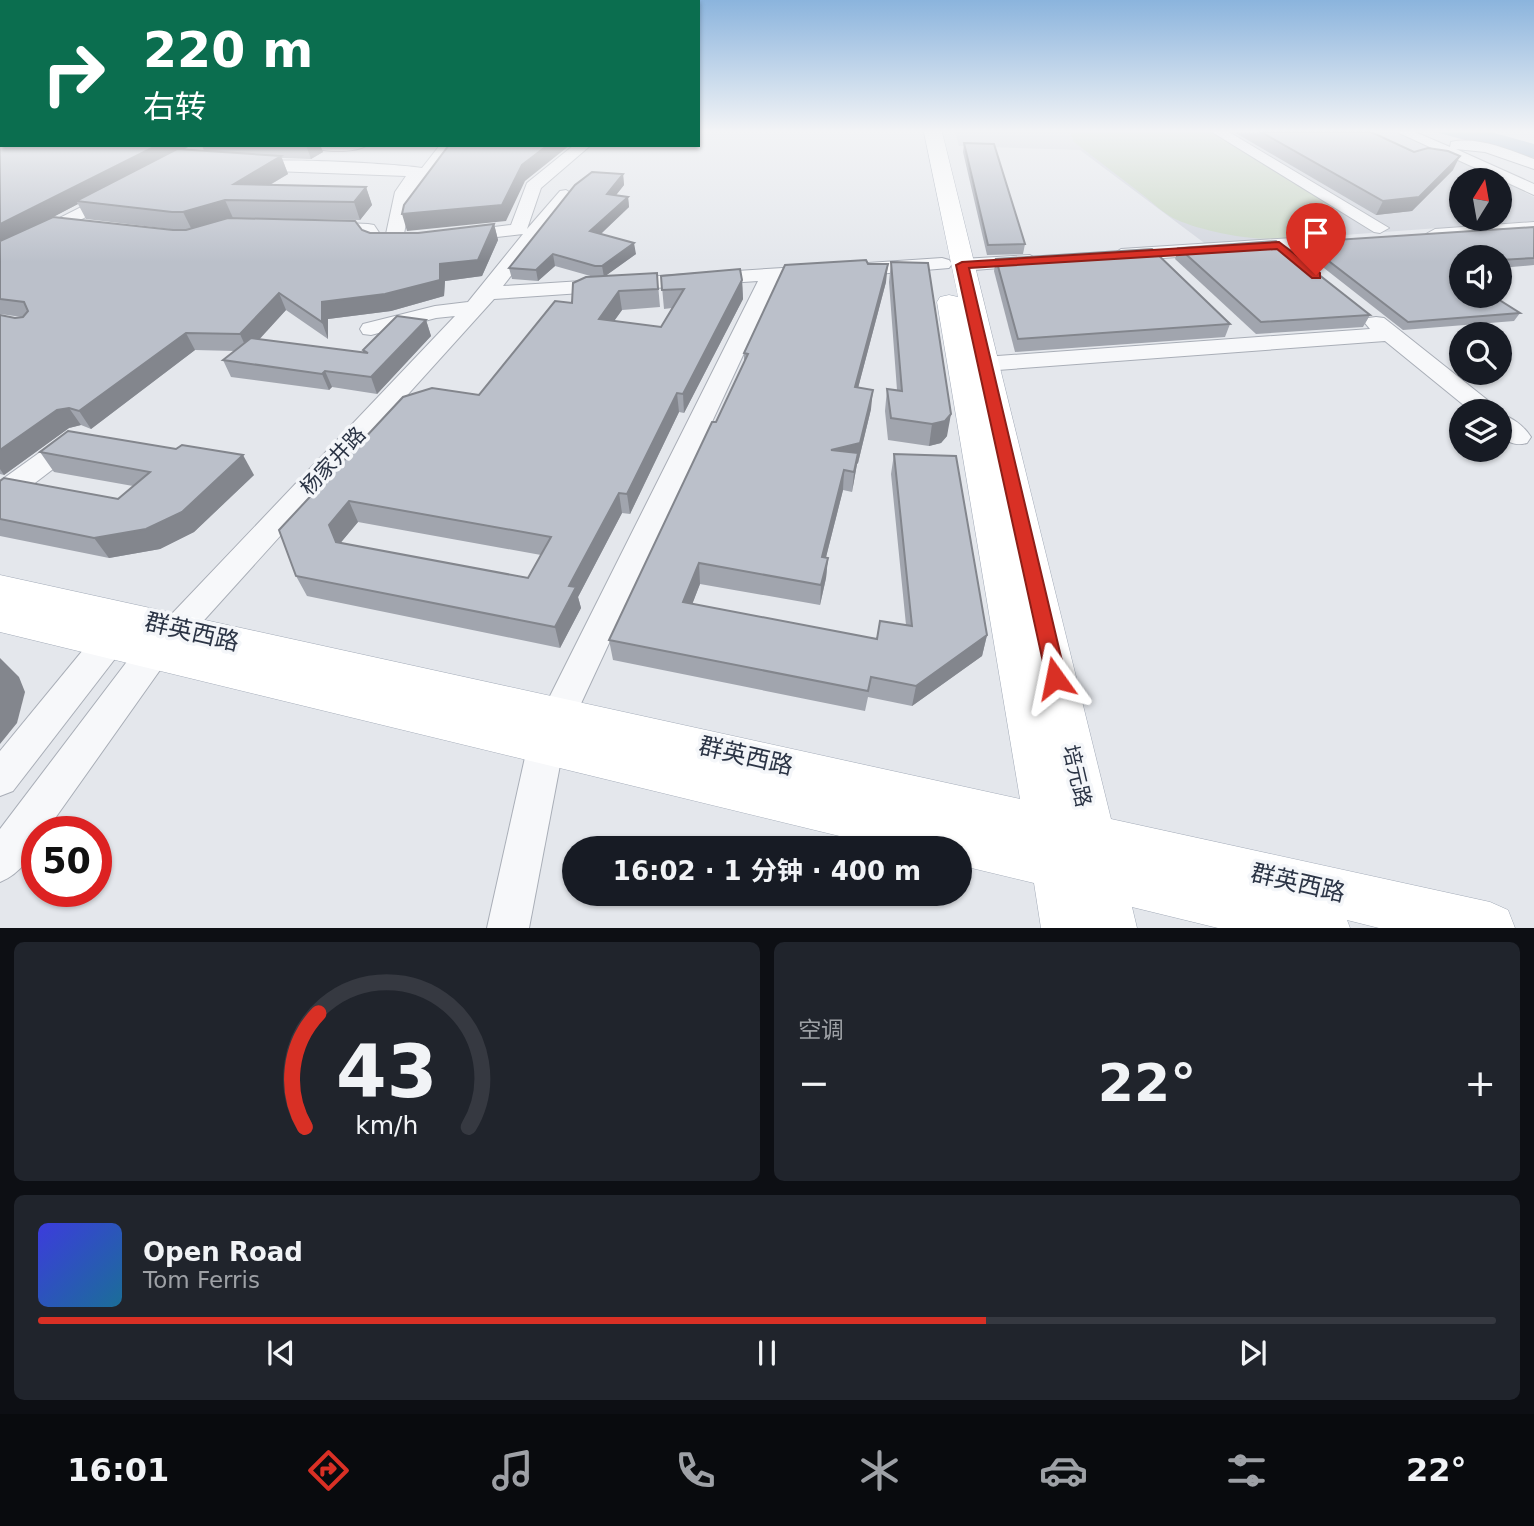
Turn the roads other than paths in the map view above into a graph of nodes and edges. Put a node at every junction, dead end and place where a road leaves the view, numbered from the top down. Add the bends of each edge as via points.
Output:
1 (415, 175) edge
2 (425, 175) edge
3 (546, 175) edge
4 (928, 175) edge
5 (939, 175) edge
6 (1292, 175) edge
7 (1502, 175) edge
8 (128, 188) edge
9 (1534, 190) edge
10 (565, 195) edge
11 (402, 196) junction
12 (60, 224) junction
13 (87, 227) edge
14 (305, 227) edge
15 (1534, 227) edge
16 (1380, 228) dead end
17 (450, 237) edge
18 (394, 239) junction
19 (413, 239) edge
20 (1279, 246) junction
21 (1154, 253) junction
22 (0, 255) edge
23 (1099, 257) edge
24 (1045, 260) edge
25 (1299, 262) edge
26 (952, 265) junction
27 (837, 271) edge
28 (1173, 271) edge
29 (784, 274) joint
30 (482, 300) junction
31 (1360, 310) edge
32 (1230, 326) edge
33 (371, 329) dead end
34 (1390, 334) junction
35 (1249, 344) junction
36 (984, 364) junction
37 (1471, 399) edge
38 (80, 436) edge
39 (0, 495) edge
40 (0, 589) edge
41 (0, 617) edge
42 (165, 641) junction
43 (109, 642) junction
44 (553, 729) junction
45 (0, 779) edge
46 (1052, 845) junction
47 (1095, 855) junction
48 (0, 862) edge
49 (508, 928) edge
50 (1067, 928) edge
51 (1112, 928) edge
52 (1325, 928) edge
53 (1490, 928) edge

1 - 11 street
2 - 11 street via 410,196
3 - 17 street via 533,186 519,230
4 - 26 main road, 培元路
5 - 26 main road, 培元路
6 - 16 street
7 - 9 street
8 - 12 street
10 - 30 street, 杨家井路
11 - 18 street
12 - 13 street
12 - 22 street
14 - 18 street via 368,229 375,240
15 - 20 street
18 - 19 street
20 - 21 street
20 - 25 street
21 - 23 street
21 - 28 street
24 - 26 street
26 - 27 street
26 - 36 main road, 培元路
26 - 46 main road, 培元路
29 - 30 street
29 - 44 street
30 - 33 street
30 - 42 street, 杨家井路
31 - 34 street
32 - 35 street
34 - 35 street
34 - 37 street
35 - 36 street
36 - 47 main road, 培元路
38 - 39 street
40 - 42 main road, 群英西路
41 - 43 main road, 群英西路
42 - 43 main road, 群英西路
42 - 44 main road, 群英西路
42 - 48 street, 杨家井路
43 - 45 street
44 - 46 main road, 群英西路
44 - 49 street
46 - 47 main road, 群英西路
46 - 50 main road, 培元路
47 - 51 main road, 培元路
47 - 52 main road, 群英西路
47 - 53 main road, 群英西路

